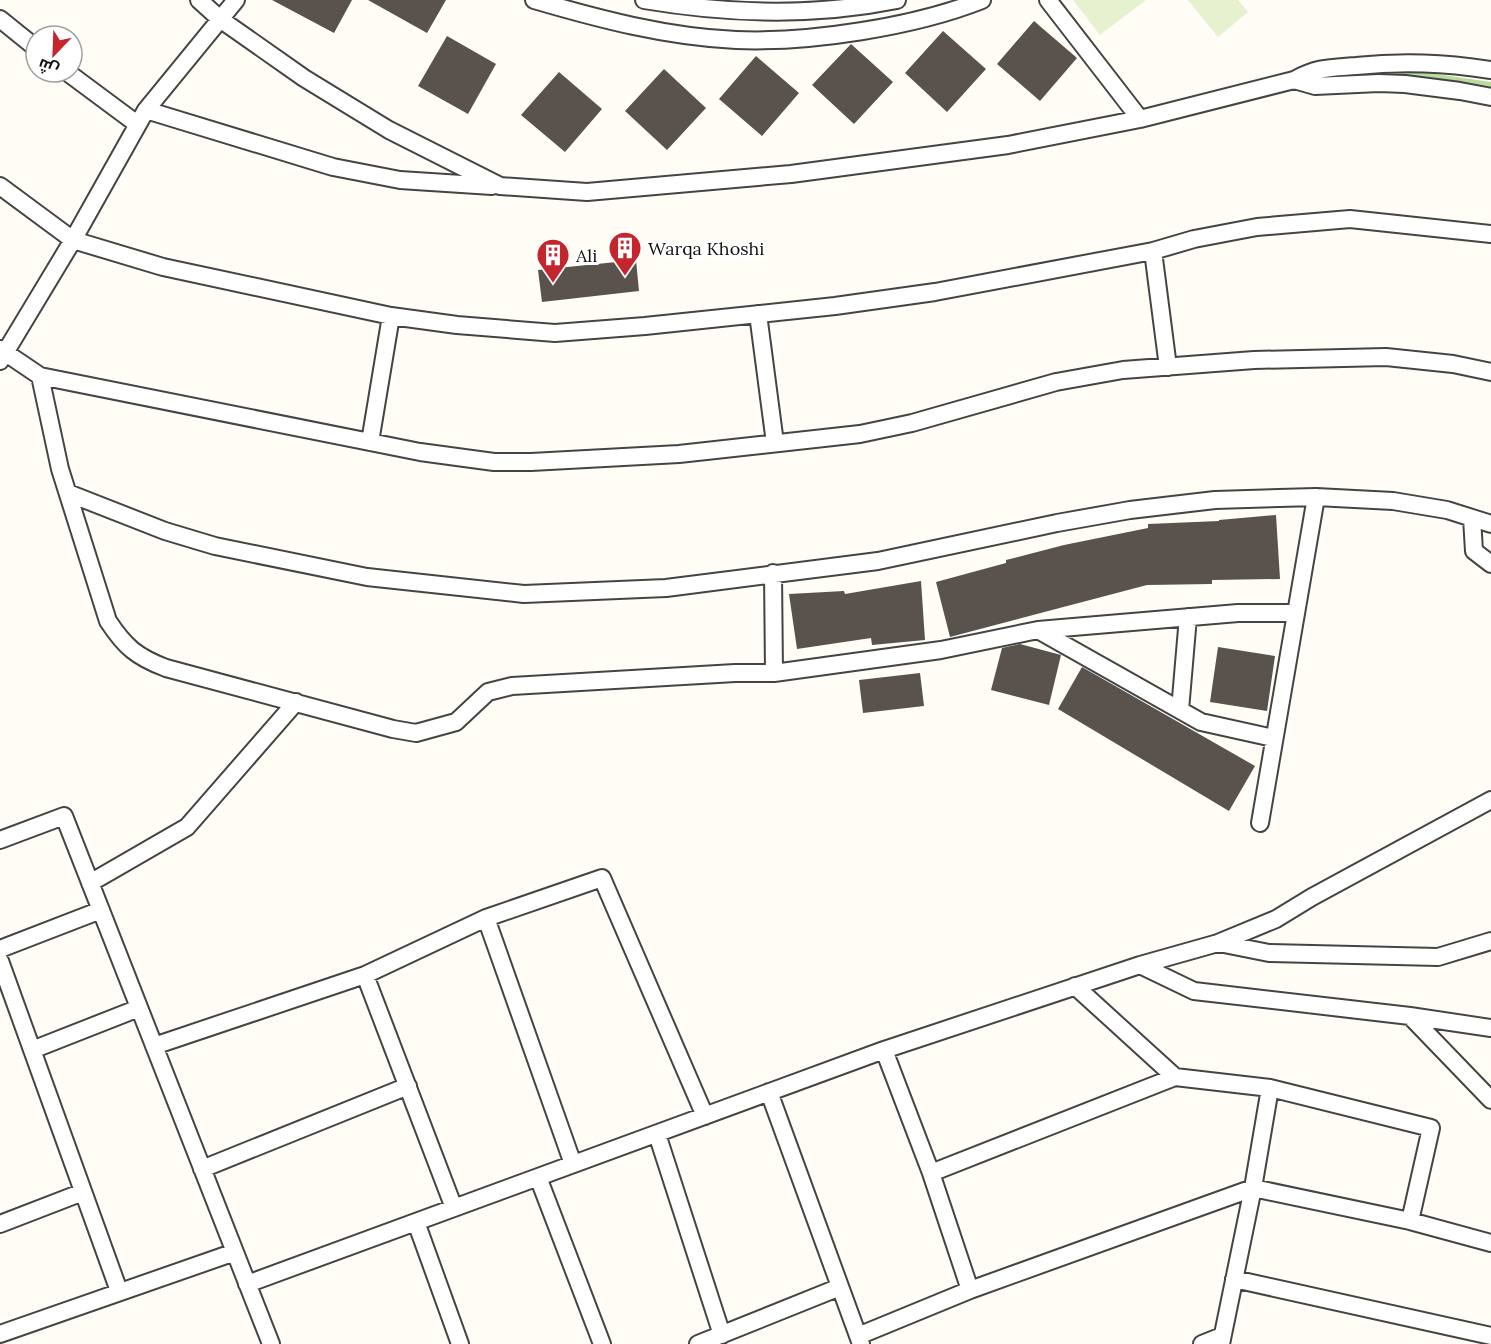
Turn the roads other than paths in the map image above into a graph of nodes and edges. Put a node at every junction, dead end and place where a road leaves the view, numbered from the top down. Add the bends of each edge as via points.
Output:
1 (199, 0) edge
2 (236, 0) edge
3 (534, 0) edge
4 (644, 0) edge
5 (897, 0) edge
6 (982, 0) edge
7 (1048, 0) edge
8 (0, 19) edge
9 (220, 19) junction
10 (24, 38) edge
11 (1491, 70) edge
12 (1294, 80) junction
13 (83, 84) edge
14 (1491, 97) edge
15 (146, 110) junction
16 (1140, 119) junction
17 (137, 124) junction
18 (0, 186) edge
19 (500, 186) junction
20 (1491, 234) edge
21 (73, 240) junction
22 (1153, 251) junction
23 (758, 314) junction
24 (390, 316) junction
25 (2, 355) edge
26 (1168, 367) junction
27 (1491, 372) edge
28 (40, 376) junction
29 (370, 442) junction
30 (776, 443) junction
31 (68, 493) junction
32 (1316, 497) junction
33 (1472, 518) junction
34 (1491, 524) edge
35 (1491, 564) edge
36 (773, 573) junction
37 (1294, 613) junction
38 (1188, 617) junction
39 (1038, 630) junction
40 (774, 673) junction
41 (296, 702) junction
42 (1180, 710) junction
43 (1273, 738) junction
44 (1491, 800) edge
45 (1260, 823) dead end
46 (0, 840) edge
47 (90, 883) junction
48 (101, 910) junction
49 (486, 918) junction
50 (1491, 941) edge
51 (1218, 943) junction
52 (0, 949) edge
53 (0, 961) edge
54 (1140, 965) junction
55 (366, 975) junction
56 (1075, 986) junction
57 (140, 1008) junction
58 (1410, 1016) junction
59 (1491, 1028) edge
60 (154, 1046) junction
61 (32, 1050) junction
62 (884, 1050) junction
63 (1175, 1077) junction
64 (408, 1086) junction
65 (1270, 1088) junction
66 (769, 1092) junction
67 (1491, 1100) edge
68 (705, 1116) junction
69 (657, 1134) junction
70 (573, 1164) junction
71 (202, 1169) junction
72 (931, 1173) junction
73 (538, 1177) junction
74 (1253, 1188) junction
75 (83, 1192) junction
76 (454, 1208) junction
77 (1410, 1221) junction
78 (416, 1222) junction
79 (0, 1224) edge
80 (1491, 1243) edge
81 (235, 1252) junction
82 (1234, 1280) junction
83 (247, 1284) junction
84 (840, 1287) junction
85 (970, 1290) junction
86 (119, 1292) junction
87 (0, 1334) edge
88 (722, 1335) junction
89 (1491, 1336) edge
90 (860, 1340) edge
91 (1222, 1340) edge
92 (271, 1344) edge
93 (460, 1344) edge
94 (602, 1344) edge
95 (698, 1344) edge
96 (1202, 1344) edge

1 - 9 street
2 - 9 street
3 - 6 street via 599,19 735,40 785,39 881,27 952,12
4 - 5 street via 727,11 770,12
7 - 16 street
8 - 10 street
9 - 15 street
9 - 19 street via 304,78 389,130
11 - 12 street via 1435,63 1385,63 1313,70
12 - 14 street via 1315,86 1405,84
12 - 16 street
13 - 17 street
15 - 17 street
15 - 19 street via 333,167 400,180
16 - 19 street via 1008,145 791,174 587,192
17 - 21 street
18 - 21 street
20 - 22 street via 1350,219 1257,227
21 - 24 street via 163,267
21 - 25 street
22 - 23 street via 935,292
22 - 26 street
23 - 24 street via 555,333
23 - 30 street
24 - 29 street
25 - 28 street
26 - 27 street via 1254,360 1386,357
26 - 30 street via 1056,382 860,434
28 - 29 street
28 - 31 street
29 - 30 street via 494,462 595,460
31 - 36 street via 215,546 367,577 481,591 524,594 666,588
31 - 41 street via 108,621 135,654 166,668
32 - 33 street via 1393,501
32 - 36 street via 1215,500 1130,510 878,561
32 - 37 street
33 - 34 street
33 - 35 street via 1474,551
36 - 40 street
37 - 38 street
37 - 43 street
38 - 39 street
38 - 42 street
39 - 40 street via 941,650
39 - 42 street
40 - 41 street via 512,686 488,692 456,722 417,732
41 - 47 street via 187,827
42 - 43 street via 1201,722
43 - 45 street
44 - 51 street via 1276,919
46 - 47 street via 64,816
47 - 48 street
48 - 52 street
48 - 57 street
49 - 55 street
49 - 68 street via 602,878
49 - 70 street
50 - 51 street via 1438,957 1269,953
51 - 54 street
53 - 61 street
54 - 56 street
54 - 58 street via 1194,991
55 - 60 street
55 - 64 street
56 - 62 street
56 - 63 street
57 - 60 street
57 - 61 street
58 - 59 street
58 - 67 street
60 - 71 street
61 - 75 street
62 - 66 street
62 - 72 street
63 - 65 street
63 - 72 street
64 - 71 street
64 - 76 street
65 - 74 street
65 - 77 street via 1431,1128
66 - 68 street
66 - 84 street
68 - 69 street
69 - 70 street
69 - 88 street
70 - 73 street
71 - 81 street
72 - 85 street
73 - 76 street
73 - 94 street
74 - 77 street
74 - 82 street
74 - 85 street
75 - 79 street
75 - 86 street
76 - 78 street
77 - 80 street
78 - 83 street
78 - 93 street
81 - 83 street
81 - 86 street
82 - 89 street
82 - 91 street
83 - 92 street
84 - 88 street
84 - 90 street
85 - 90 street
86 - 87 street
88 - 95 street
91 - 96 street

